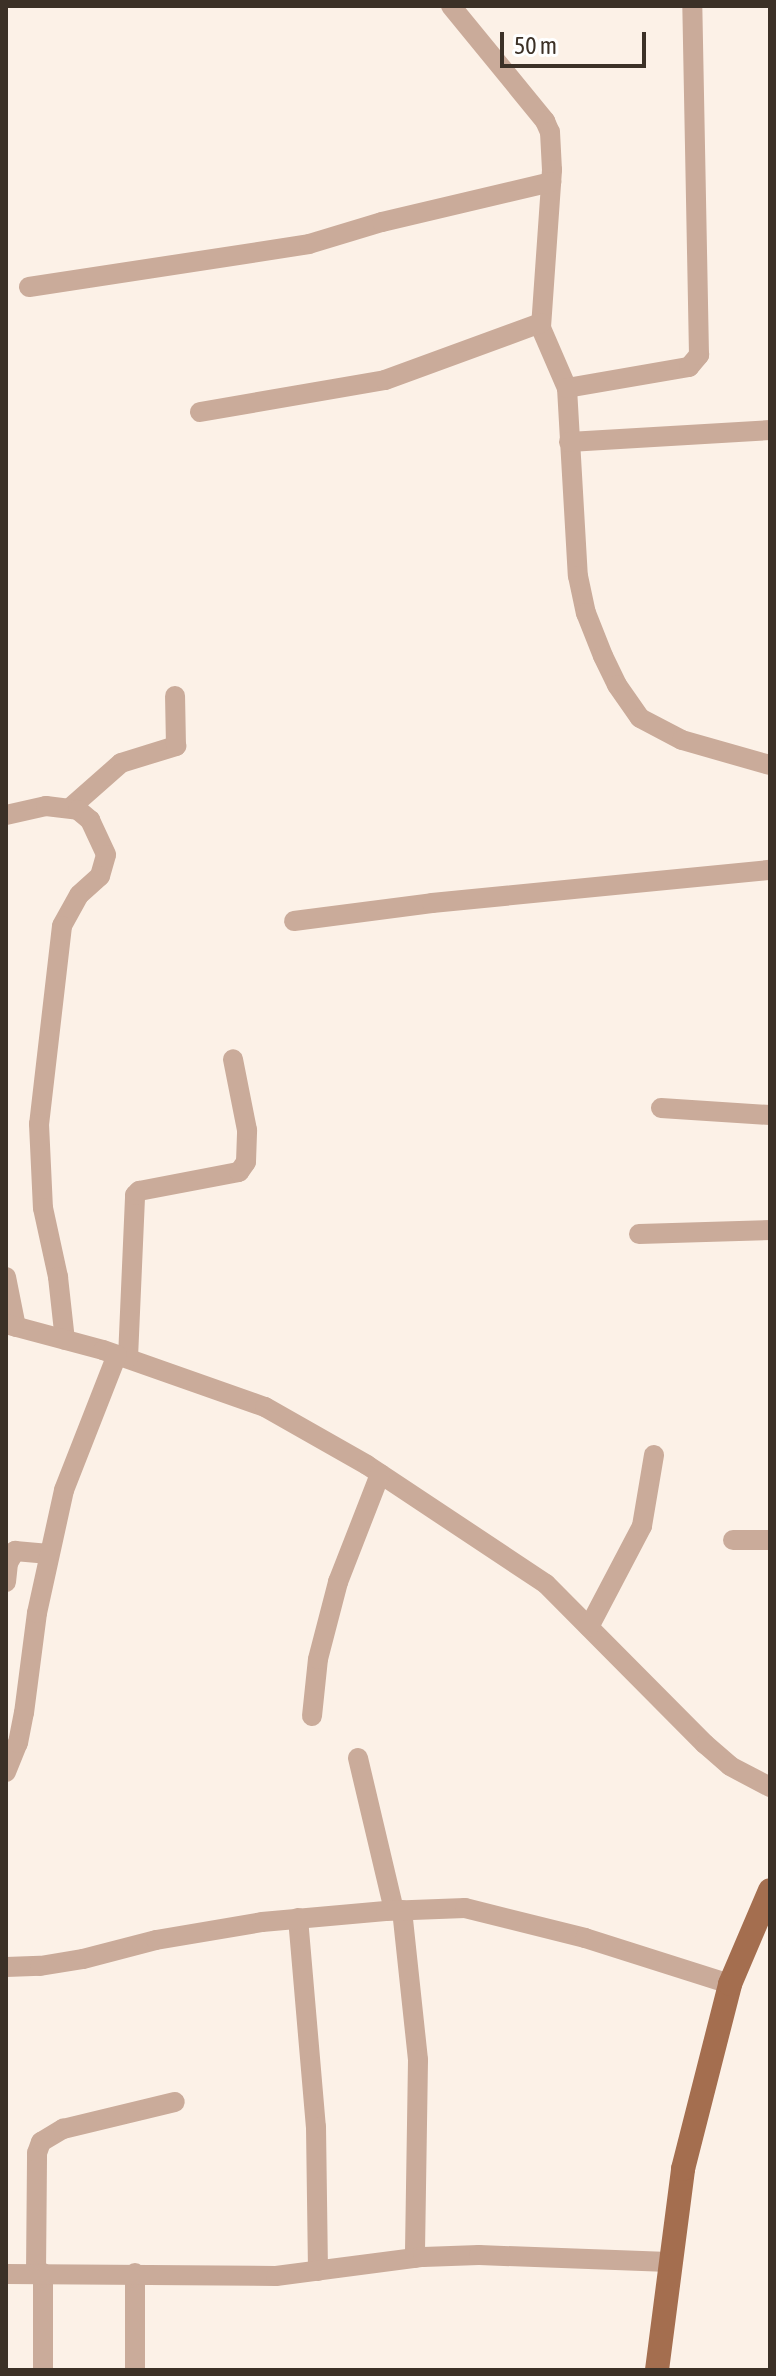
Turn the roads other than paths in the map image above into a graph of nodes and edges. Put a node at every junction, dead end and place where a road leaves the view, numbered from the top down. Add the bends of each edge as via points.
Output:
1 (451, 6) edge
2 (692, 6) edge
3 (551, 182) junction
4 (29, 287) dead end
5 (541, 323) junction
6 (567, 388) junction
7 (200, 412) dead end
8 (770, 430) edge
9 (569, 442) junction
10 (175, 696) dead end
11 (770, 765) edge
12 (70, 808) junction
13 (6, 815) edge
14 (770, 870) edge
15 (294, 921) dead end
16 (233, 1059) dead end
17 (661, 1108) dead end
18 (770, 1115) edge
19 (770, 1230) edge
20 (639, 1234) dead end
21 (6, 1277) edge
22 (11, 1325) edge
23 (65, 1340) junction
24 (122, 1356) junction
25 (654, 1455) dead end
26 (380, 1474) junction
27 (733, 1540) dead end
28 (770, 1540) edge
29 (49, 1554) junction
30 (6, 1582) edge
31 (589, 1627) junction
32 (312, 1716) dead end
33 (358, 1758) dead end
34 (6, 1772) edge
35 (770, 1787) edge
36 (770, 1890) edge
37 (398, 1910) junction
38 (298, 1918) junction
39 (6, 1967) edge
40 (730, 1984) junction
41 (175, 2102) dead end
42 (415, 2258) junction
43 (669, 2262) junction
44 (318, 2271) junction
45 (40, 2273) junction
46 (135, 2273) junction
47 (6, 2274) edge
48 (43, 2370) edge
49 (135, 2370) edge
50 (657, 2370) edge

1 - 3 street via 545,121
2 - 6 street via 699,355 689,367
3 - 4 street via 309,244
3 - 5 street
5 - 6 street via 545,345
5 - 7 street via 385,380
6 - 9 street
8 - 9 street
9 - 11 street via 578,576 586,613 617,685 640,718 656,729
10 - 12 street via 176,746 121,763
12 - 13 street via 46,806
12 - 23 street via 90,820 106,855 100,876 79,895 62,926 39,1124 43,1208
14 - 15 street
16 - 24 street via 247,1130 246,1162 239,1172 135,1195
17 - 18 street
19 - 20 street
21 - 22 street
22 - 23 street
23 - 24 street
24 - 26 street via 265,1407
24 - 29 street via 64,1490
25 - 31 street via 642,1526
26 - 31 street via 546,1584
26 - 32 street via 338,1582 318,1659
27 - 28 street
29 - 30 street via 15,1551
29 - 34 street via 24,1713
31 - 35 street via 705,1744 730,1766
33 - 37 street
36 - 40 main road
37 - 38 street
37 - 40 street via 465,1908 585,1938
37 - 42 street via 418,2060
38 - 39 street via 156,1940 40,1966
38 - 44 street via 316,2127
40 - 43 main road via 683,2169
41 - 45 street via 63,2129 41,2142
42 - 43 street via 479,2255
42 - 44 street
43 - 50 main road
44 - 46 street via 276,2276
45 - 46 street
45 - 47 street
45 - 48 street
46 - 49 street

